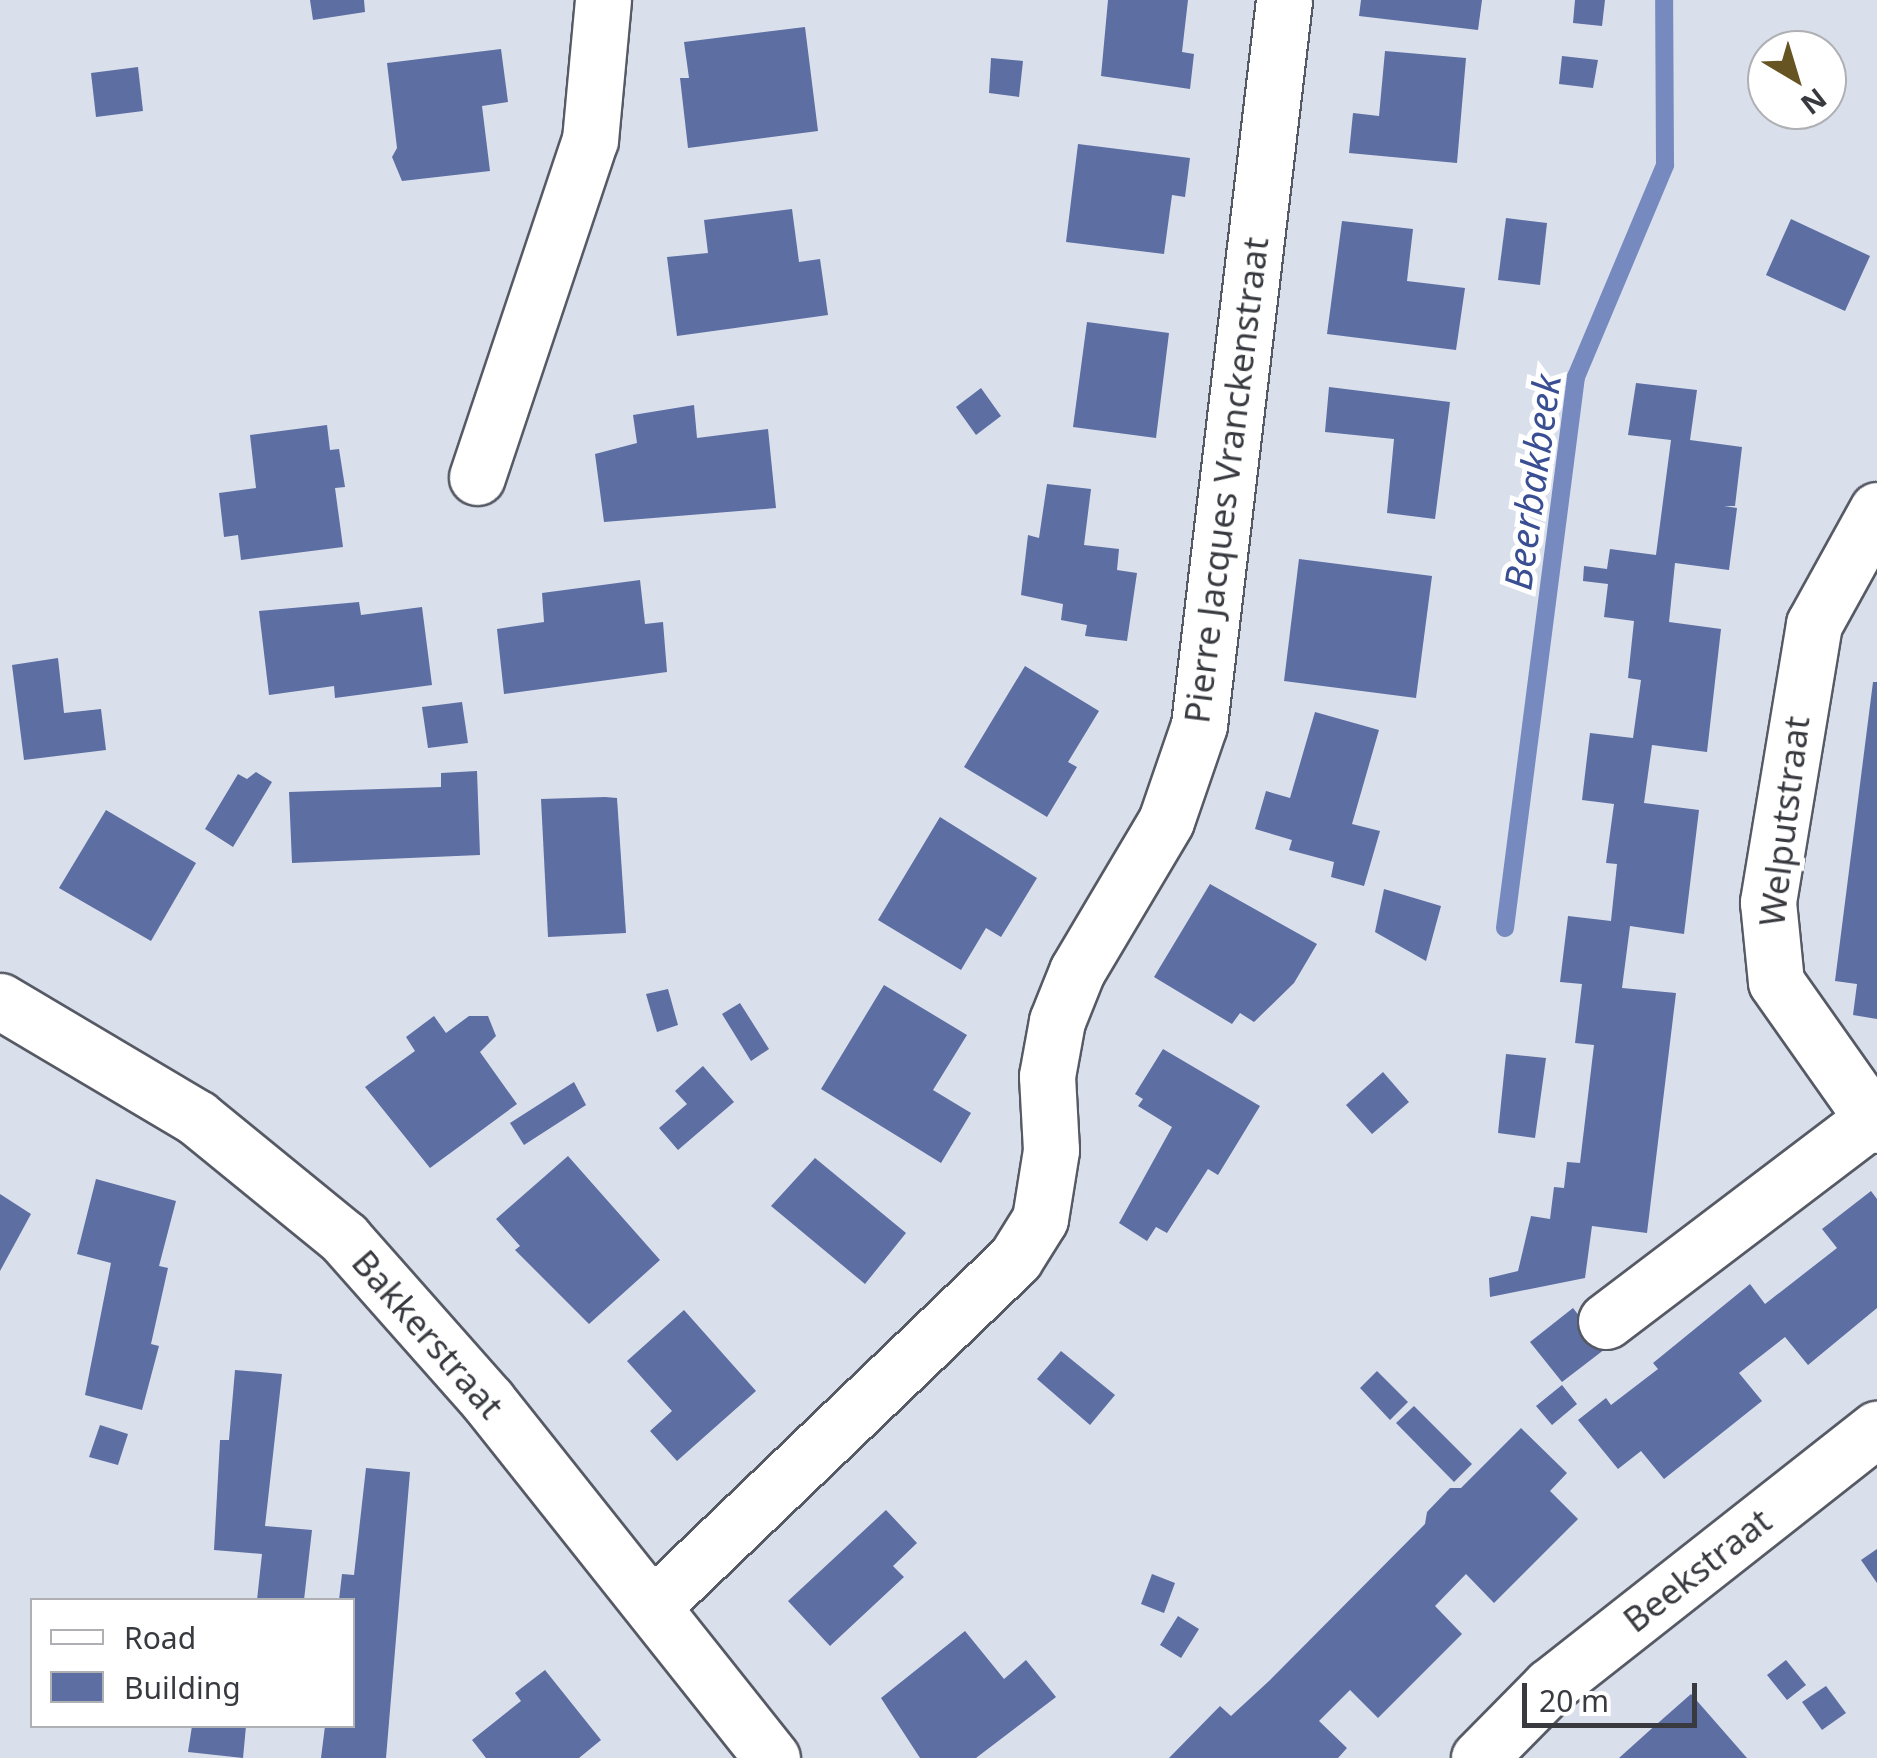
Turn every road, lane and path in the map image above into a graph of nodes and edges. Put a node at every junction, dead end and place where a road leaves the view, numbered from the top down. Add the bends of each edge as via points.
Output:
1 (602, 0) edge
2 (1284, 0) edge
3 (477, 477) dead end
4 (1877, 510) edge
5 (0, 1001) edge
6 (1875, 1122) edge
7 (1606, 1321) dead end
8 (1877, 1429) edge
9 (652, 1606) junction
10 (772, 1758) edge
11 (1479, 1758) edge

1 - 3 street via 590,140
2 - 9 street, Pierre Jacques Vranckenstraat via 1199,725 1166,821 1077,971 1056,1022 1048,1076 1051,1150 1040,1219 1015,1259
4 - 6 street, Welputstraat via 1814,624 1768,902 1776,982
5 - 9 street, Bakkerstraat via 197,1118 344,1238 488,1402
6 - 7 street, Welputstraat
8 - 11 street, Beekstraat via 1550,1686
9 - 10 street, Bakkerstraat

